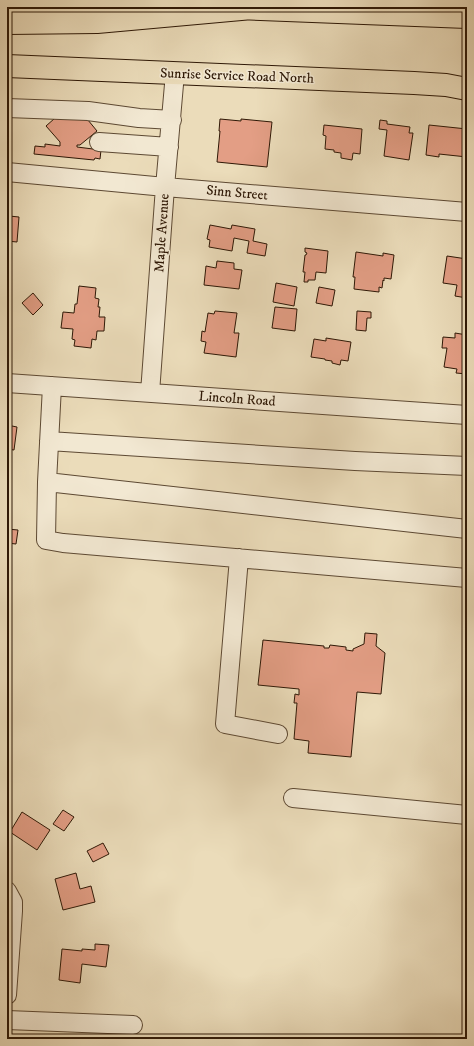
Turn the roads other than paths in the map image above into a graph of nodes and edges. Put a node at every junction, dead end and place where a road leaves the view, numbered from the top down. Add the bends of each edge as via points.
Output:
1 (222, 7) edge
2 (252, 8) junction
3 (467, 17) edge
4 (7, 24) edge
5 (7, 66) edge
6 (175, 73) junction
7 (467, 89) edge
8 (7, 108) edge
9 (172, 120) junction
10 (99, 142) dead end
11 (169, 147) junction
12 (7, 172) edge
13 (165, 187) junction
14 (467, 212) edge
15 (7, 383) edge
16 (52, 386) junction
17 (150, 393) junction
18 (467, 415) edge
19 (49, 441) junction
20 (467, 466) edge
21 (47, 482) junction
22 (467, 529) edge
23 (239, 558) junction
24 (467, 578) edge
25 (278, 734) dead end
26 (293, 798) dead end
27 (467, 815) edge
28 (7, 890) edge
29 (7, 995) edge
30 (7, 1020) edge
31 (133, 1025) dead end

1 - 2 main road
2 - 3 main road
2 - 4 main road via 97,22
5 - 6 main road, Sunrise Service Road North
6 - 7 main road, Sunrise Service Road North via 407,82
6 - 9 street, Maple Avenue
8 - 9 street via 88,111
9 - 11 street, Maple Avenue
10 - 11 street
11 - 13 street, Maple Avenue
12 - 13 street, Sinn Street
13 - 14 street, Sinn Street
13 - 17 street, Maple Avenue
15 - 16 street, Lincoln Road
16 - 17 street, Lincoln Road
16 - 19 street
17 - 18 street, Lincoln Road
19 - 20 street
19 - 21 street
21 - 22 street
21 - 23 street via 46,540
23 - 24 street
23 - 25 street via 225,724
26 - 27 street
28 - 29 street via 13,902 13,911
30 - 31 street

